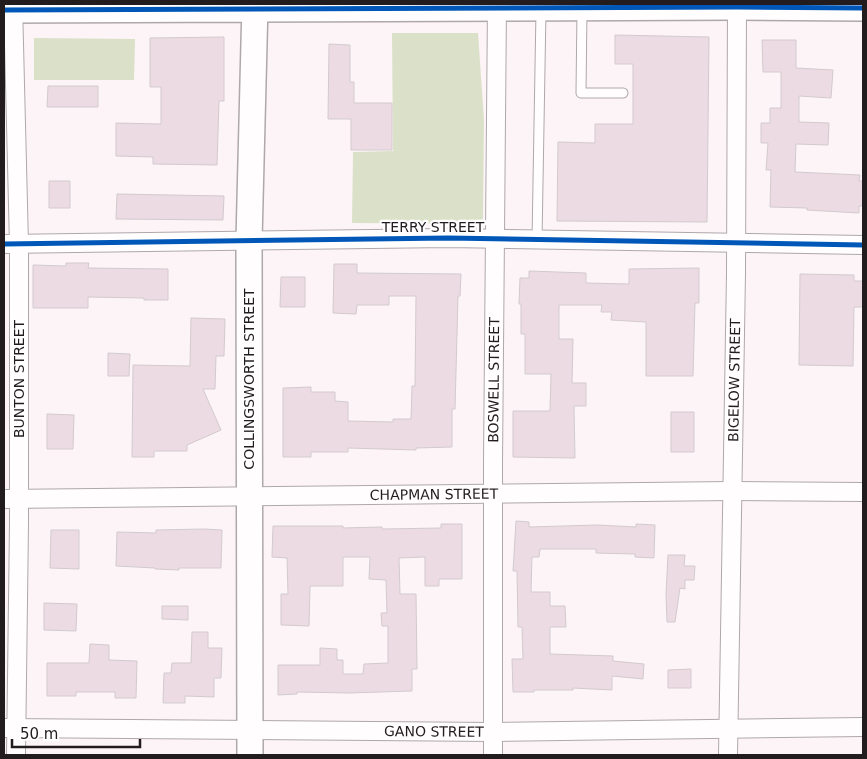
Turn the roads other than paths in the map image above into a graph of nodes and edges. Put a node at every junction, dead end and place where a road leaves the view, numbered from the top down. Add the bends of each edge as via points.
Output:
1 (737, 5) edge
2 (497, 6) edge
3 (254, 7) edge
4 (10, 8) edge
5 (541, 8) junction
6 (582, 8) junction
7 (863, 8) edge
8 (623, 93) dead end
9 (495, 239) junction
10 (249, 240) junction
11 (537, 240) junction
12 (736, 244) junction
13 (11, 245) edge
14 (863, 245) edge
15 (732, 491) junction
16 (863, 492) edge
17 (493, 494) junction
18 (249, 497) junction
19 (11, 499) edge
20 (863, 727) edge
21 (10, 728) edge
22 (729, 728) junction
23 (250, 730) junction
24 (494, 732) junction
25 (16, 755) edge
26 (250, 755) edge
27 (493, 755) edge
28 (728, 755) edge

1 - 6 main road
1 - 7 main road
1 - 12 street, BIGELOW STREET
2 - 3 main road
2 - 5 main road
2 - 9 street, BOSWELL STREET
3 - 4 main road
3 - 10 main road, COLLINGSWORTH STREET
4 - 13 street, BUNTON STREET
5 - 6 main road
5 - 11 lane
6 - 8 lane via 582,93
9 - 10 street, TERRY STREET
9 - 11 street, TERRY STREET
9 - 17 street, BOSWELL STREET
10 - 13 street, TERRY STREET
10 - 18 main road, COLLINGSWORTH STREET
11 - 12 street, TERRY STREET
12 - 14 street, TERRY STREET
12 - 15 street, BIGELOW STREET
13 - 19 street, BUNTON STREET
15 - 16 street, CHAPMAN STREET
15 - 17 street, CHAPMAN STREET
15 - 22 street, BIGELOW STREET
17 - 18 street, CHAPMAN STREET
17 - 24 street, BOSWELL STREET
18 - 19 street, CHAPMAN STREET
18 - 23 main road, COLLINGSWORTH STREET
19 - 21 street, BUNTON STREET
20 - 22 street, GANO STREET
21 - 23 street, GANO STREET
21 - 25 street, BUNTON STREET
22 - 24 street, GANO STREET
22 - 28 street, BIGELOW STREET
23 - 24 street, GANO STREET
23 - 26 main road, COLLINGSWORTH STREET
24 - 27 street, BOSWELL STREET

